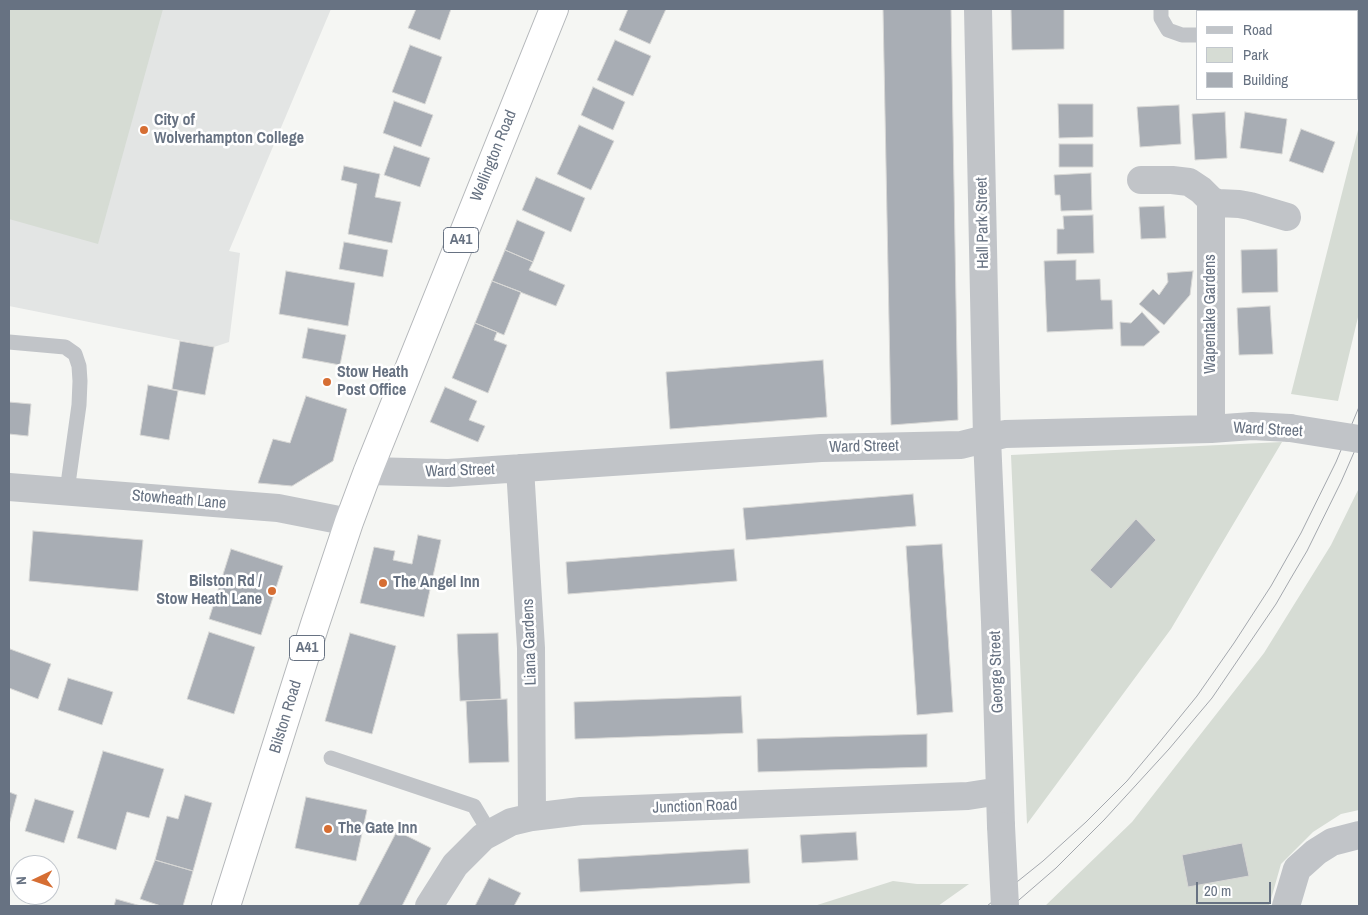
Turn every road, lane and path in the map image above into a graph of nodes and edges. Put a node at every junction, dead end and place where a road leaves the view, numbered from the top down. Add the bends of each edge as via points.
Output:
1 (554, 9) edge
2 (978, 9) edge
3 (1161, 9) edge
4 (1196, 35) edge
5 (1141, 180) dead end
6 (1211, 200) junction
7 (1287, 217) dead end
8 (9, 342) edge
9 (1211, 428) junction
10 (987, 438) junction
11 (1359, 439) edge
12 (520, 468) junction
13 (368, 471) junction
14 (9, 487) edge
15 (67, 491) junction
16 (349, 522) junction
17 (331, 758) dead end
18 (1000, 791) junction
19 (532, 817) junction
20 (490, 833) junction
21 (1359, 835) edge
22 (226, 906) edge
23 (428, 906) edge
24 (1005, 906) edge
25 (1286, 906) edge

1 - 13 highway, Wellington Road / A41
2 - 10 street, Hall Park Street
3 - 4 lane via 1161,18 1168,30 1182,36
5 - 6 street via 1189,182
6 - 7 street via 1250,206
6 - 9 street, Wapentake Gardens
8 - 15 lane via 65,347 75,354 80,381
9 - 10 street, Ward Street via 1005,434
9 - 11 street, Ward Street, bridge via 1290,428
10 - 12 street, Ward Street via 961,445 821,448
10 - 18 street, George Street
12 - 13 street, Ward Street via 448,473
12 - 19 street, Liana Gardens via 531,648
13 - 16 highway, Bilston Road / A41
14 - 15 street, Stowheath Lane
15 - 16 street, Stowheath Lane via 278,508
16 - 22 highway, Bilston Road / A41
17 - 20 lane via 474,806
18 - 19 street, Junction Road via 968,796 581,811
18 - 24 street, George Street, bridge
19 - 20 street, Junction Road via 511,822
20 - 23 street, Junction Road via 455,865
21 - 25 street via 1332,842 1297,870

